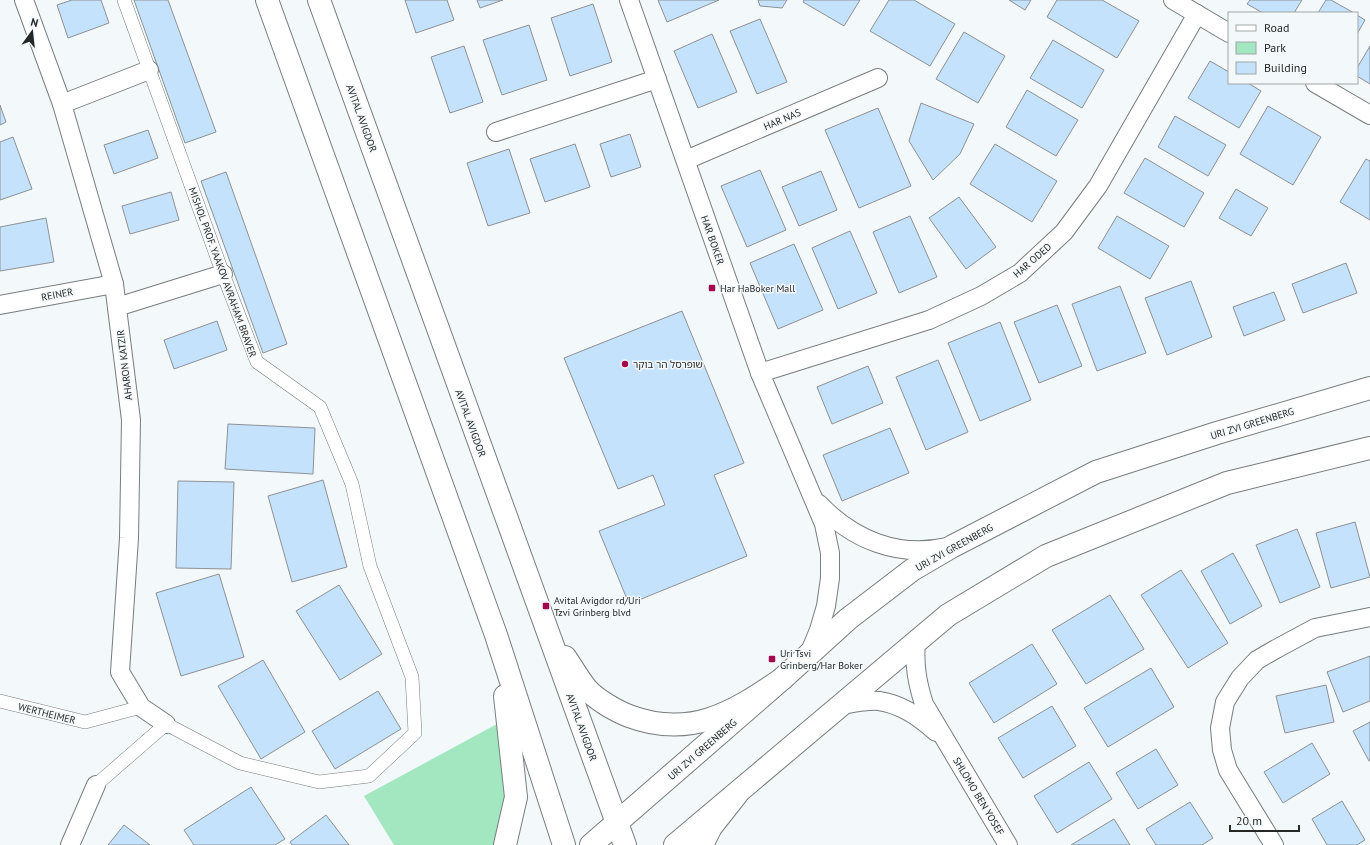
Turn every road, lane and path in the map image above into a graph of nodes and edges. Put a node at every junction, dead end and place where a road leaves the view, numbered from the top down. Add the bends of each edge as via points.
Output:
1 (24, 0) edge
2 (124, 0) edge
3 (267, 0) edge
4 (319, 0) edge
5 (629, 0) edge
6 (1173, 0) edge
7 (1198, 14) junction
8 (1228, 32) edge
9 (149, 70) junction
10 (878, 78) dead end
11 (657, 79) junction
12 (1318, 84) edge
13 (62, 104) junction
14 (1370, 115) edge
15 (496, 132) dead end
16 (686, 160) junction
17 (223, 274) junction
18 (114, 284) junction
19 (0, 305) edge
20 (117, 308) junction
21 (760, 373) junction
22 (1370, 388) edge
23 (1370, 448) edge
24 (815, 499) junction
25 (953, 546) junction
26 (1370, 617) edge
27 (546, 629) junction
28 (496, 636) junction
29 (916, 641) junction
30 (808, 655) junction
31 (782, 679) junction
32 (0, 701) edge
33 (841, 705) junction
34 (141, 707) junction
35 (166, 724) junction
36 (949, 746) junction
37 (96, 785) joint
38 (737, 794) junction
39 (617, 823) junction
40 (70, 845) edge
41 (505, 845) edge
42 (564, 845) edge
43 (591, 845) edge
44 (625, 845) edge
45 (675, 845) edge
46 (702, 845) edge
47 (1008, 845) edge
48 (1274, 845) edge

1 - 13 street, AHARON KATZIR
2 - 9 street, MISHOL PROF. YAAKOV AVRAHAM BRAVER
3 - 28 main road
4 - 27 main road, AVITAL AVIGDOR
5 - 11 street, HAR BOKER
6 - 7 street
7 - 8 street
7 - 21 street, HAR ODED via 1098,186 1064,232 1020,273 981,296 929,320
9 - 13 street
9 - 17 street, MISHOL PROF. YAAKOV AVRAHAM BRAVER
10 - 16 street, HAR NAS
11 - 15 street
11 - 16 street, HAR BOKER
12 - 14 street
13 - 18 street, AHARON KATZIR
16 - 21 street, HAR BOKER
17 - 20 street
17 - 35 street, MISHOL PROF. YAAKOV AVRAHAM BRAVER via 257,362 320,407 352,484 370,566 412,677 415,733 369,776 320,782 240,762
18 - 19 street, REINER
18 - 20 street, AHARON KATZIR
20 - 34 street, AHARON KATZIR via 131,420 129,538 120,672
21 - 24 street, HAR BOKER
22 - 25 main road, URI ZVI GREENBERG via 1096,472
23 - 29 main road via 1227,483 1046,556 948,615
24 - 25 street, HAR BOKER via 834,520 875,543 918,551
24 - 30 street, HAR BOKER via 830,553 830,578 826,606
25 - 30 main road, URI ZVI GREENBERG via 912,570 848,619
26 - 48 street via 1315,628 1257,660 1240,678 1225,702 1220,728 1222,750 1228,770
27 - 31 main road via 587,689 617,711 637,719 665,725 696,724 731,712
27 - 39 main road, AVITAL AVIGDOR
28 - 41 main road via 516,797
28 - 42 main road
29 - 33 main road
29 - 36 street, SHLOMO BEN YOSEF via 914,661 917,682 924,704
30 - 31 main road, URI ZVI GREENBERG
31 - 39 main road, URI ZVI GREENBERG
32 - 34 street, WERTHEIMER via 85,722
33 - 36 street, SHLOMO BEN YOSEF via 879,701 895,705 915,715
33 - 38 main road
34 - 35 street, AHARON KATZIR
35 - 37 street
36 - 47 street, SHLOMO BEN YOSEF
37 - 40 street
38 - 45 main road
38 - 46 main road via 711,827
39 - 43 main road, URI ZVI GREENBERG
39 - 44 main road, AVITAL AVIGDOR

